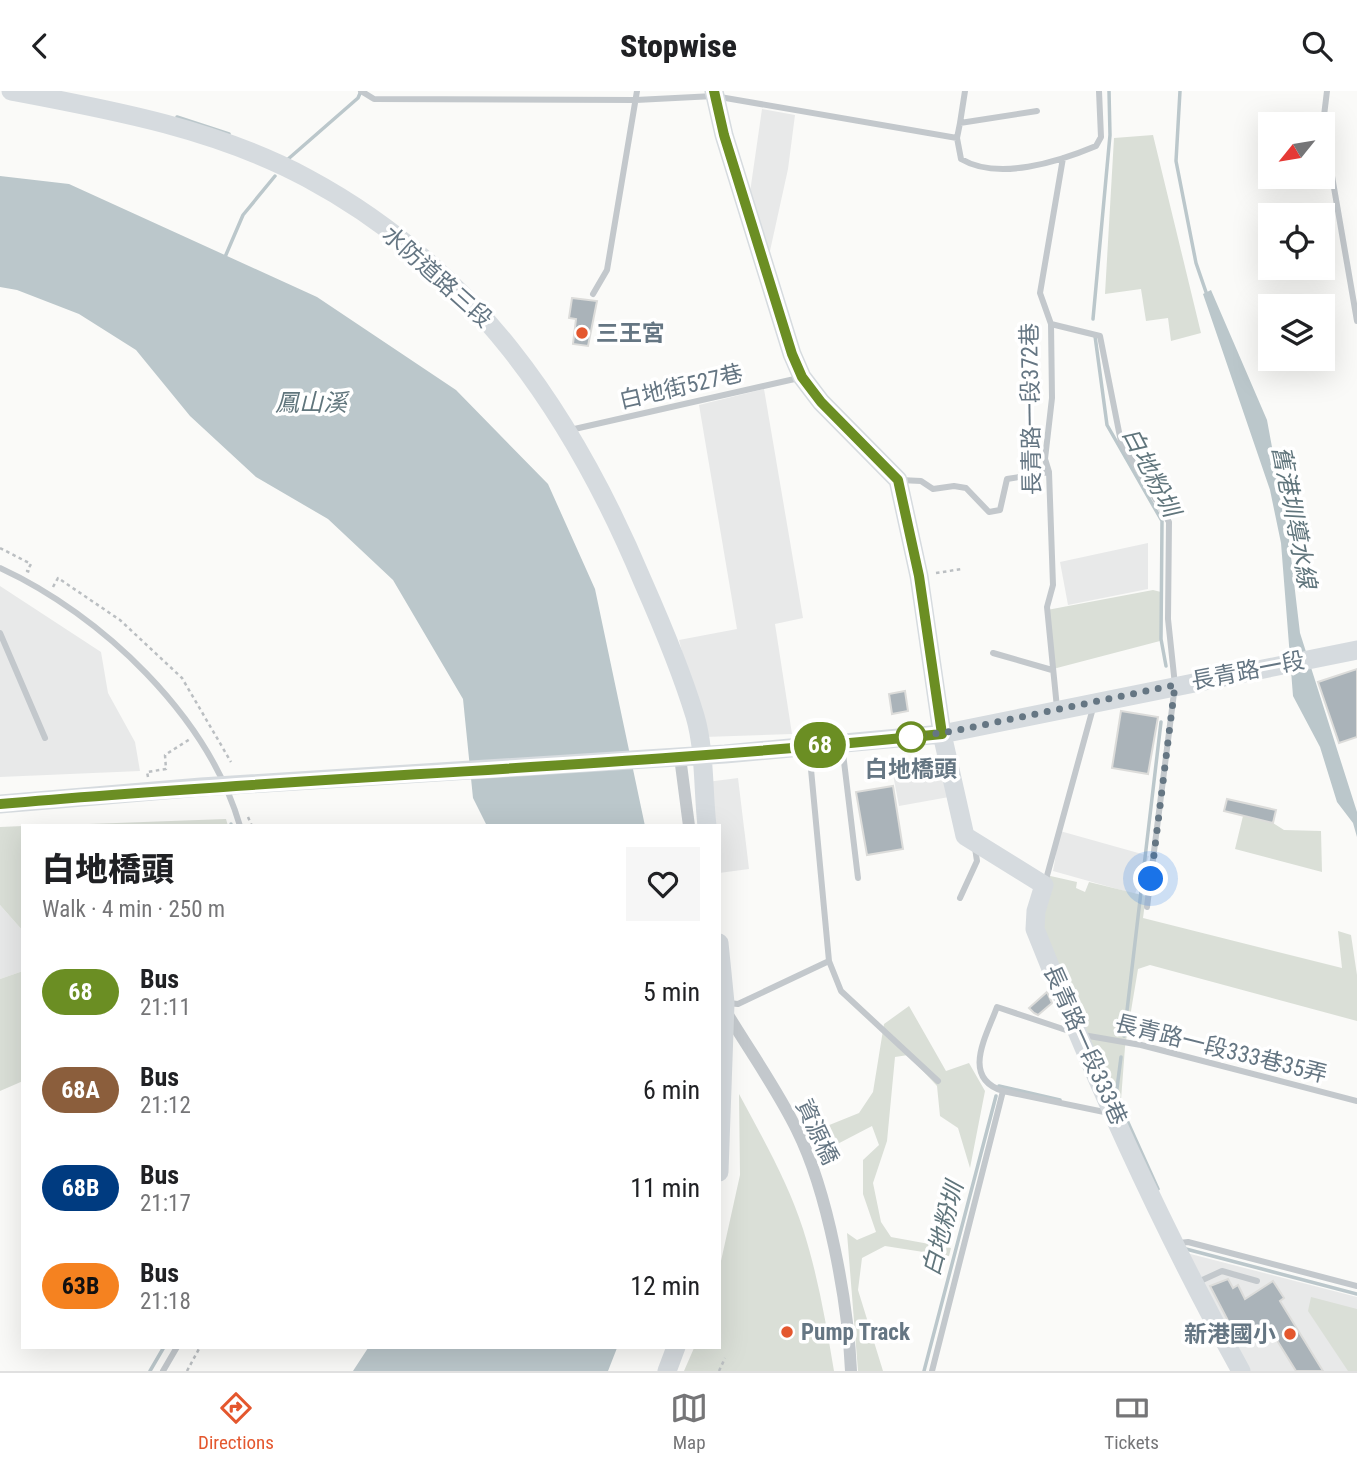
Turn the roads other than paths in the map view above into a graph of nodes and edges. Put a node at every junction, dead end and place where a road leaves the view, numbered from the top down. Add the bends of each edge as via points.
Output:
1 (11, 91) edge
2 (361, 91) edge
3 (637, 91) edge
4 (965, 91) edge
5 (1099, 91) edge
6 (1327, 91) edge
7 (714, 94) edge
8 (636, 100) junction
9 (1037, 111) dead end
10 (960, 123) junction
11 (957, 138) junction
12 (1063, 158) junction
13 (593, 294) dead end
14 (1357, 321) edge
15 (1051, 324) junction
16 (802, 377) junction
17 (569, 430) junction
18 (1049, 472) junction
19 (898, 480) junction
20 (0, 568) edge
21 (0, 633) edge
22 (1357, 650) edge
23 (993, 653) dead end
24 (1052, 670) junction
25 (1175, 685) junction
26 (1095, 702) junction
27 (1057, 710) junction
28 (942, 734) junction
29 (45, 739) dead end
30 (841, 743) junction
31 (809, 747) junction
32 (680, 757) junction
33 (0, 804) edge
34 (239, 824) edge
35 (689, 824) edge
36 (707, 824) edge
37 (975, 846) junction
38 (858, 878) dead end
39 (1044, 885) junction
40 (960, 898) dead end
41 (1147, 907) dead end
42 (829, 961) junction
43 (721, 980) edge
44 (722, 999) edge
45 (1076, 1034) junction
46 (721, 1057) edge
47 (937, 1081) dead end
48 (1003, 1091) junction
49 (1357, 1101) edge
50 (1115, 1114) junction
51 (1172, 1244) junction
52 (1257, 1281) dead end
53 (1193, 1285) junction
54 (1357, 1286) edge
55 (176, 1349) edge
56 (675, 1349) edge
57 (163, 1371) edge
58 (667, 1371) edge
59 (850, 1371) edge
60 (932, 1371) edge
61 (1241, 1371) edge

1 - 17 street, 水防道路三段 via 211,136 307,178 400,238 483,314 535,378
2 - 8 lane via 374,99
3 - 8 lane
4 - 10 lane
5 - 12 lane via 1101,137 1096,146
6 - 14 lane via 1323,124
7 - 8 lane
7 - 11 lane
7 - 16 street
8 - 13 lane via 607,270
9 - 10 lane
10 - 11 lane
11 - 12 lane via 961,159 973,166 1029,168
12 - 15 lane, 長青路一段372巷 via 1040,283
15 - 18 lane, 長青路一段372巷 via 1052,398 1045,459
15 - 25 lane via 1100,336 1121,442 1169,521 1168,619
16 - 17 lane, 白地街527巷
16 - 19 street
17 - 36 street, 水防道路三段 via 624,535 696,719
18 - 19 lane via 1007,479 1000,510 995,512 989,512 966,488 933,489 921,481
18 - 24 lane, 長青路一段372巷 via 1053,585 1047,607
19 - 28 street via 919,576
20 - 34 lane via 39,586 127,652 216,768
21 - 29 lane
22 - 25 street, 長青路一段
23 - 24 lane
24 - 27 lane, 長青路一段372巷
25 - 26 street, 長青路一段
25 - 41 lane
26 - 27 street, 長青路一段
26 - 39 lane, 長青路一段333巷
27 - 28 street, 長青路一段
28 - 30 street, 長青路一段
28 - 37 street via 965,837
30 - 31 street, 長青路一段
30 - 38 lane
31 - 32 street, 長青路一段
31 - 42 lane
32 - 33 street, 長青路一段
32 - 35 street
37 - 39 street
37 - 40 lane via 977,861
39 - 45 street, 長青路一段333巷 via 1035,929
42 - 44 lane via 738,1004
42 - 47 lane via 841,991
43 - 44 street
44 - 46 street
44 - 59 street, 資源橋 via 797,1130 819,1185 843,1300
45 - 48 lane, 長青路一段333巷35弄 via 997,1007 979,1057 981,1078
45 - 49 lane, 長青路一段333巷35弄 via 1141,1045
45 - 50 street, 長青路一段333巷
48 - 50 lane
48 - 60 lane
50 - 51 street, 長青路一段333巷
51 - 53 street, 長青路一段333巷
51 - 54 lane via 1188,1242
52 - 53 lane via 1222,1271
53 - 61 street, 長青路一段333巷
55 - 57 lane
56 - 58 street

